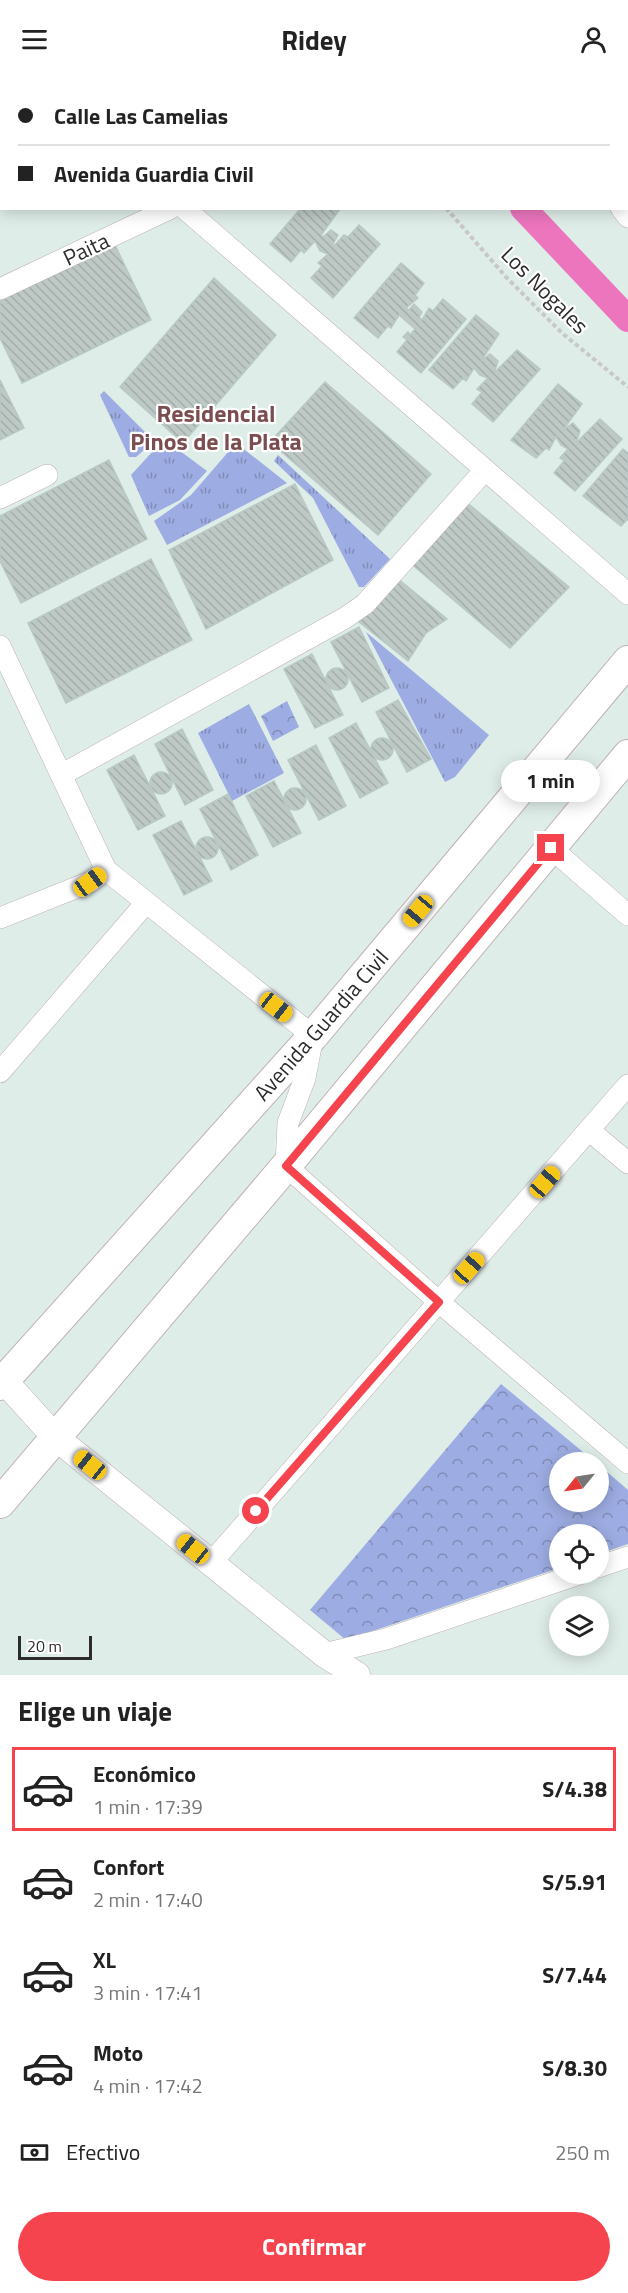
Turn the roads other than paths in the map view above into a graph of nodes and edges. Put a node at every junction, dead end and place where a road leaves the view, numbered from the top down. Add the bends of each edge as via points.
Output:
1 (163, 210) edge
2 (186, 210) edge
3 (142, 215) edge
4 (0, 289) edge
5 (485, 470) junction
6 (47, 476) dead end
7 (0, 498) edge
8 (628, 594) edge
9 (0, 646) edge
10 (628, 661) edge
11 (628, 755) edge
12 (61, 775) junction
13 (551, 848) junction
14 (106, 870) junction
15 (145, 904) junction
16 (628, 915) edge
17 (0, 918) edge
18 (313, 1036) junction
19 (0, 1072) edge
20 (628, 1086) edge
21 (590, 1131) junction
22 (628, 1163) edge
23 (286, 1166) junction
24 (439, 1302) junction
25 (1, 1381) edge
26 (55, 1437) junction
27 (628, 1463) edge
28 (0, 1503) edge
29 (628, 1557) edge
30 (211, 1563) junction
31 (609, 1563) edge
32 (549, 1584) edge
33 (324, 1654) junction
34 (357, 1675) edge

1 - 3 street, Paita
2 - 5 street
3 - 4 street, Paita
5 - 8 street
5 - 12 street via 365,604
6 - 7 street
9 - 12 street
10 - 18 main road, Avenida Guardia Civil
11 - 13 main road
12 - 14 street
13 - 16 street
13 - 23 main road
14 - 15 street
14 - 17 street via 90,882
15 - 18 street
15 - 19 street
18 - 23 street via 305,1078 288,1123
18 - 25 main road, Avenida Guardia Civil
20 - 21 street
21 - 22 street
21 - 24 street
23 - 24 street
23 - 26 main road
24 - 27 street
24 - 30 street
25 - 26 street
26 - 28 main road
26 - 30 street
29 - 31 street
30 - 33 street
32 - 33 street via 386,1639
33 - 34 street

